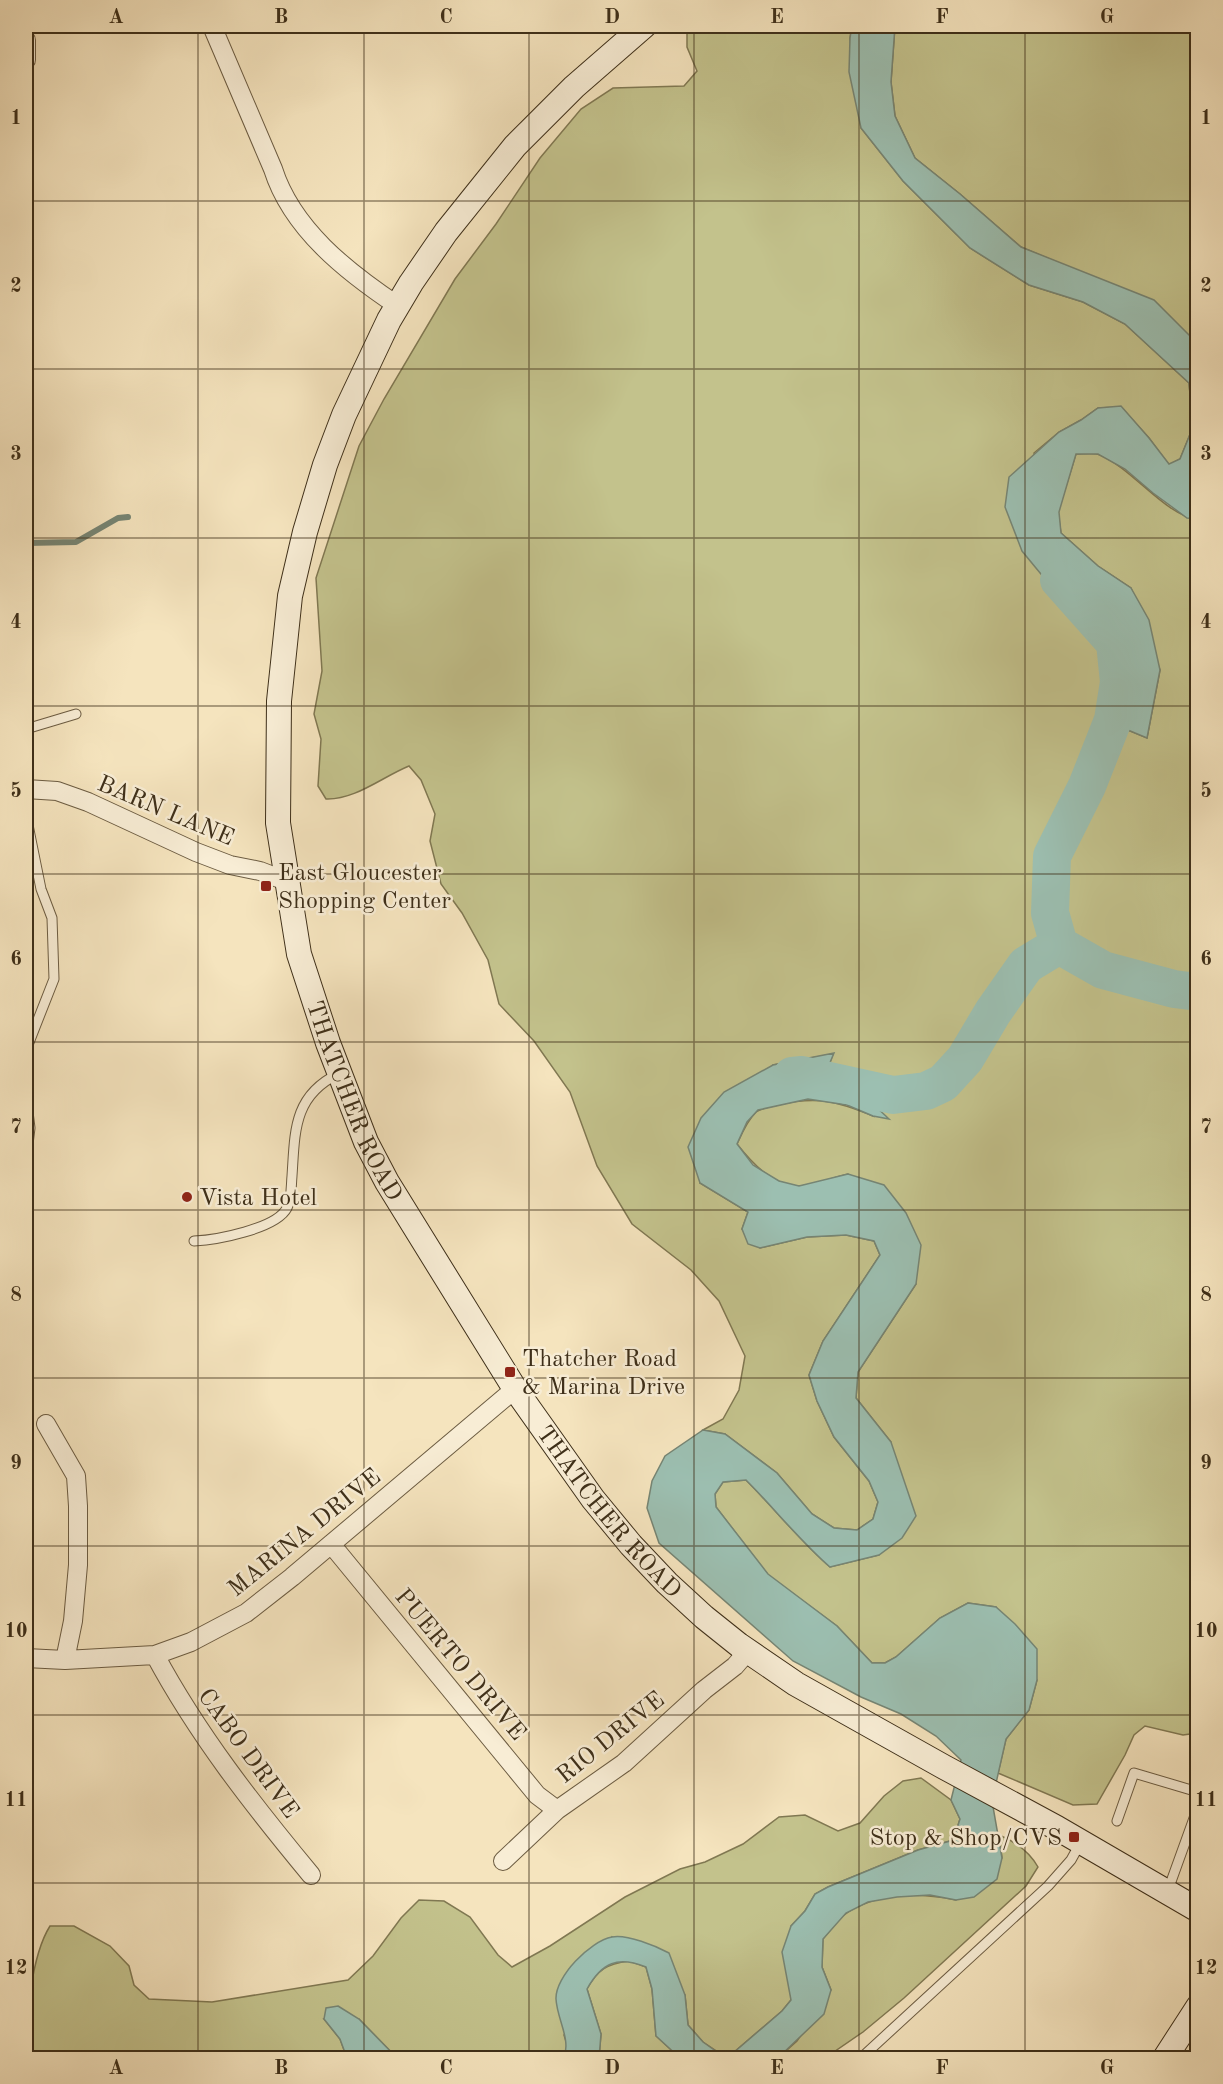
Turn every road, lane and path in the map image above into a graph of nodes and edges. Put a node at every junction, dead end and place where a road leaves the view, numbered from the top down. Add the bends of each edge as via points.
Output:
1 (212, 26) edge
2 (644, 26) edge
3 (26, 40) edge
4 (26, 60) edge
5 (398, 306) junction
6 (76, 714) dead end
7 (26, 729) edge
8 (26, 789) edge
9 (26, 815) edge
10 (286, 881) junction
11 (26, 1058) edge
12 (340, 1073) junction
13 (26, 1096) edge
14 (26, 1160) edge
15 (194, 1241) dead end
16 (515, 1389) junction
17 (46, 1424) dead end
18 (331, 1544) junction
19 (748, 1651) junction
20 (155, 1655) junction
21 (26, 1658) edge
22 (65, 1660) junction
23 (1197, 1792) edge
24 (1197, 1807) edge
25 (557, 1810) junction
26 (1117, 1821) dead end
27 (1082, 1842) junction
28 (503, 1862) dead end
29 (310, 1875) dead end
30 (1167, 1892) junction
31 (1197, 1910) edge
32 (1197, 2007) edge
33 (1170, 2055) edge
34 (861, 2058) edge

1 - 5 street via 279,189 295,215 349,270
2 - 5 main road, THATCHER ROAD via 574,87 515,146 446,232
3 - 4 street
5 - 10 main road, THATCHER ROAD via 363,373 325,465 290,596 279,701 277,767 278,823
6 - 7 lane
8 - 10 street, BARN LANE via 57,791 196,852
9 - 11 lane via 41,889 52,918 54,979
10 - 12 main road, THATCHER ROAD via 299,954
12 - 15 lane via 312,1091 302,1108 294,1138 287,1208 261,1227
12 - 16 main road, THATCHER ROAD via 366,1142 387,1182
13 - 14 lane via 30,1128
16 - 18 street, MARINA DRIVE
16 - 19 main road, THATCHER ROAD via 593,1499 631,1545 704,1617
17 - 22 street via 76,1476 78,1565
18 - 20 street, MARINA DRIVE via 246,1613 191,1642
18 - 25 street, PUERTO DRIVE via 537,1795
19 - 25 street, RIO DRIVE via 624,1763
19 - 27 main road, THATCHER ROAD via 796,1684
20 - 22 street, MARINA DRIVE
20 - 29 street, CABO DRIVE via 209,1744
21 - 22 street, MARINA DRIVE
23 - 26 lane via 1134,1773
24 - 30 lane
25 - 28 street, RIO DRIVE
27 - 30 main road, THATCHER ROAD
27 - 34 lane via 1048,1886
30 - 31 main road, THATCHER ROAD
32 - 33 main road

